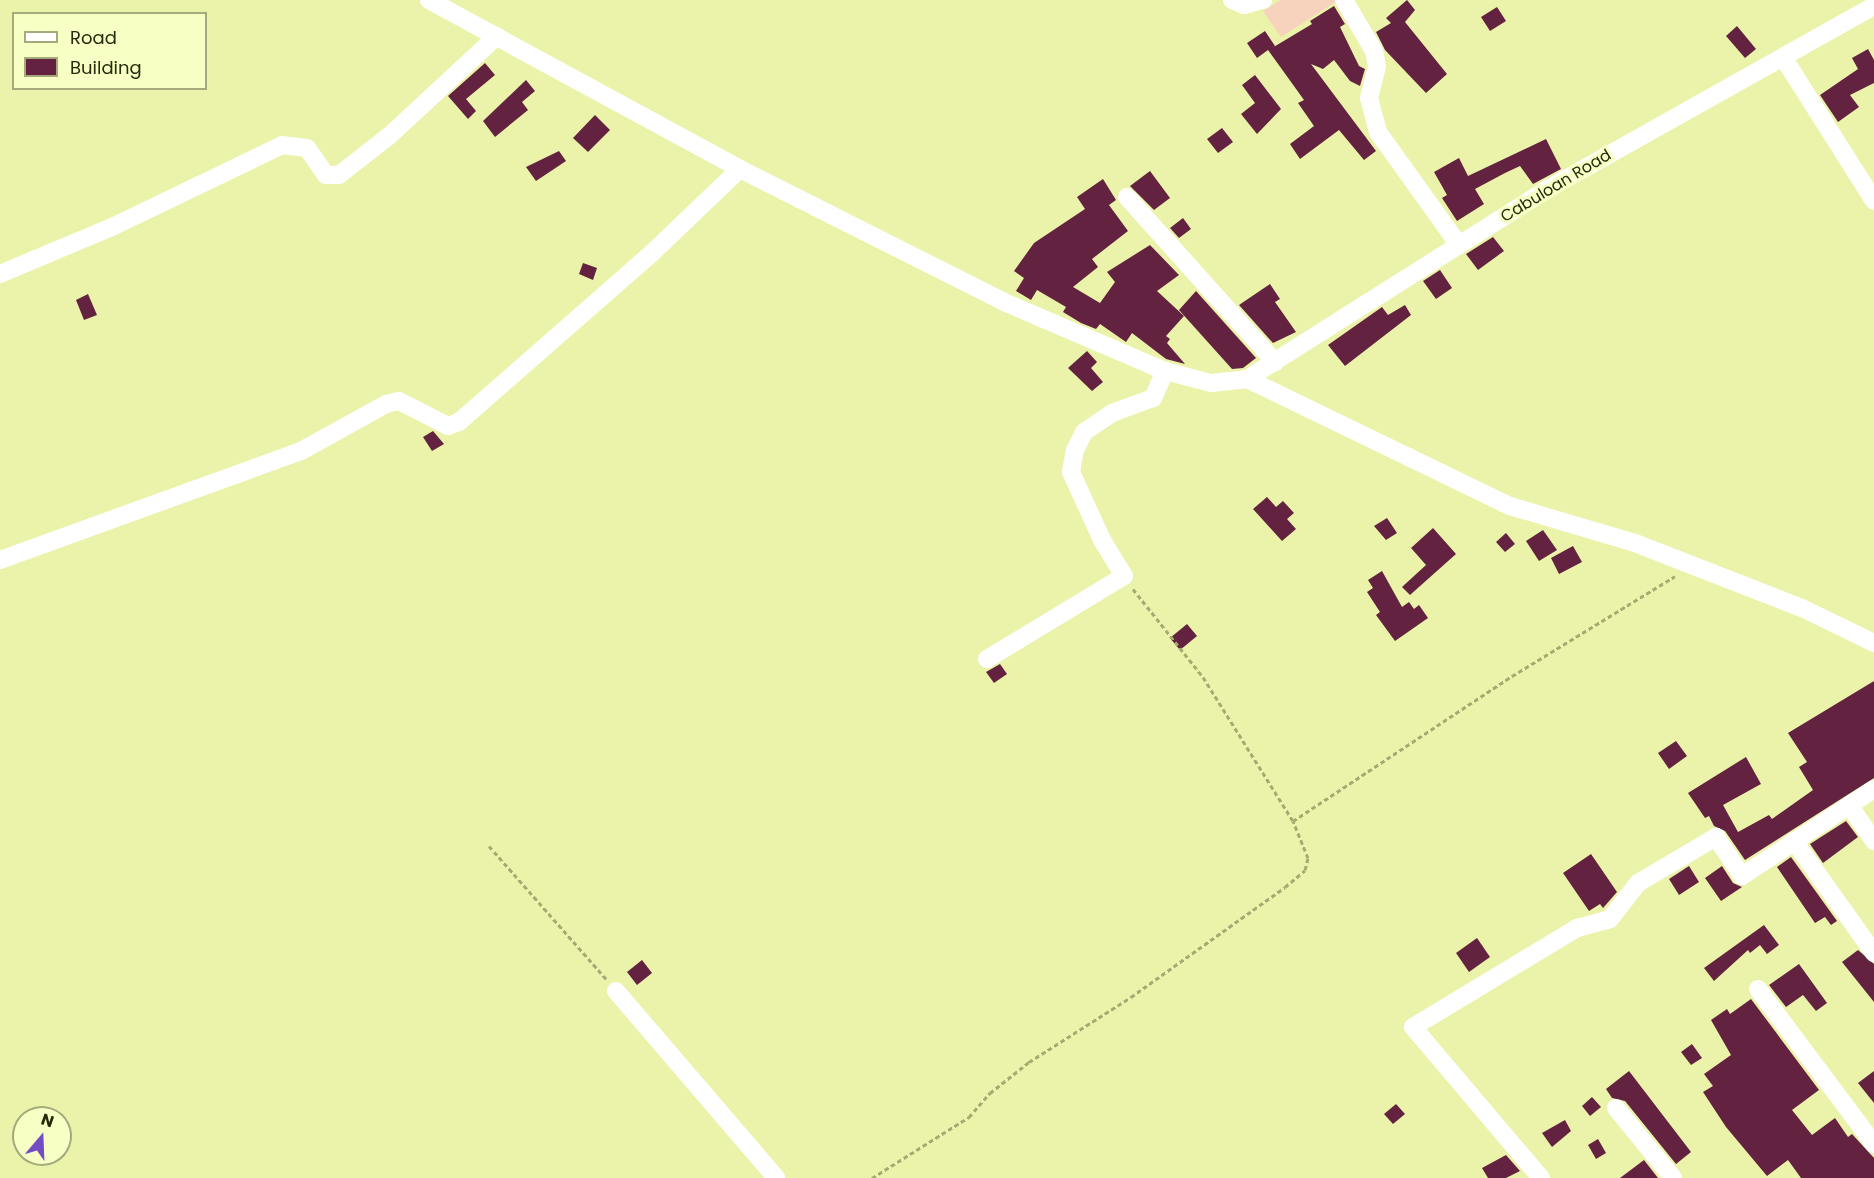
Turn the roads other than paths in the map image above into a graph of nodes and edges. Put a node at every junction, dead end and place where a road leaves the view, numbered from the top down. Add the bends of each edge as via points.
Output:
1 (429, 0) edge
2 (1232, 0) edge
3 (1263, 0) edge
4 (1344, 0) edge
5 (1874, 6) edge
6 (497, 36) junction
7 (1783, 57) junction
8 (740, 169) junction
9 (1127, 197) dead end
10 (1874, 201) edge
11 (1459, 245) junction
12 (0, 274) edge
13 (1275, 362) junction
14 (1165, 371) junction
15 (1247, 379) junction
16 (0, 560) edge
17 (1874, 643) edge
18 (987, 659) dead end
19 (1874, 789) edge
20 (1849, 805) junction
21 (1794, 841) junction
22 (1874, 841) edge
23 (1874, 953) edge
24 (1758, 989) dead end
25 (616, 991) road end
26 (1616, 1108) dead end
27 (1874, 1144) edge
28 (776, 1178) edge
29 (1541, 1178) edge
30 (1673, 1178) edge

1 - 6 street
2 - 3 street via 1244,5
4 - 11 street via 1374,51 1377,66 1369,98 1378,132
5 - 7 street, Cabuloan Road
6 - 8 street
6 - 12 street via 389,136 339,175 326,175 307,148 282,145 114,226
7 - 10 street
7 - 11 street, Cabuloan Road via 1544,191
8 - 14 street via 1004,302
8 - 16 street via 653,252 459,422 448,426 399,401 386,404 301,451
9 - 13 street
11 - 13 street, Cabuloan Road
13 - 15 street, Cabuloan Road
14 - 15 street via 1211,383
14 - 18 street via 1153,398 1112,413 1084,432 1075,450 1071,472 1102,540 1124,576
15 - 17 street via 1510,506 1686,562 1802,608
19 - 20 street
20 - 21 street
20 - 22 street
21 - 23 street
21 - 29 street via 1742,876 1716,837 1638,883 1610,919 1577,928 1413,1027
24 - 27 street
25 - 28 street
26 - 30 street

